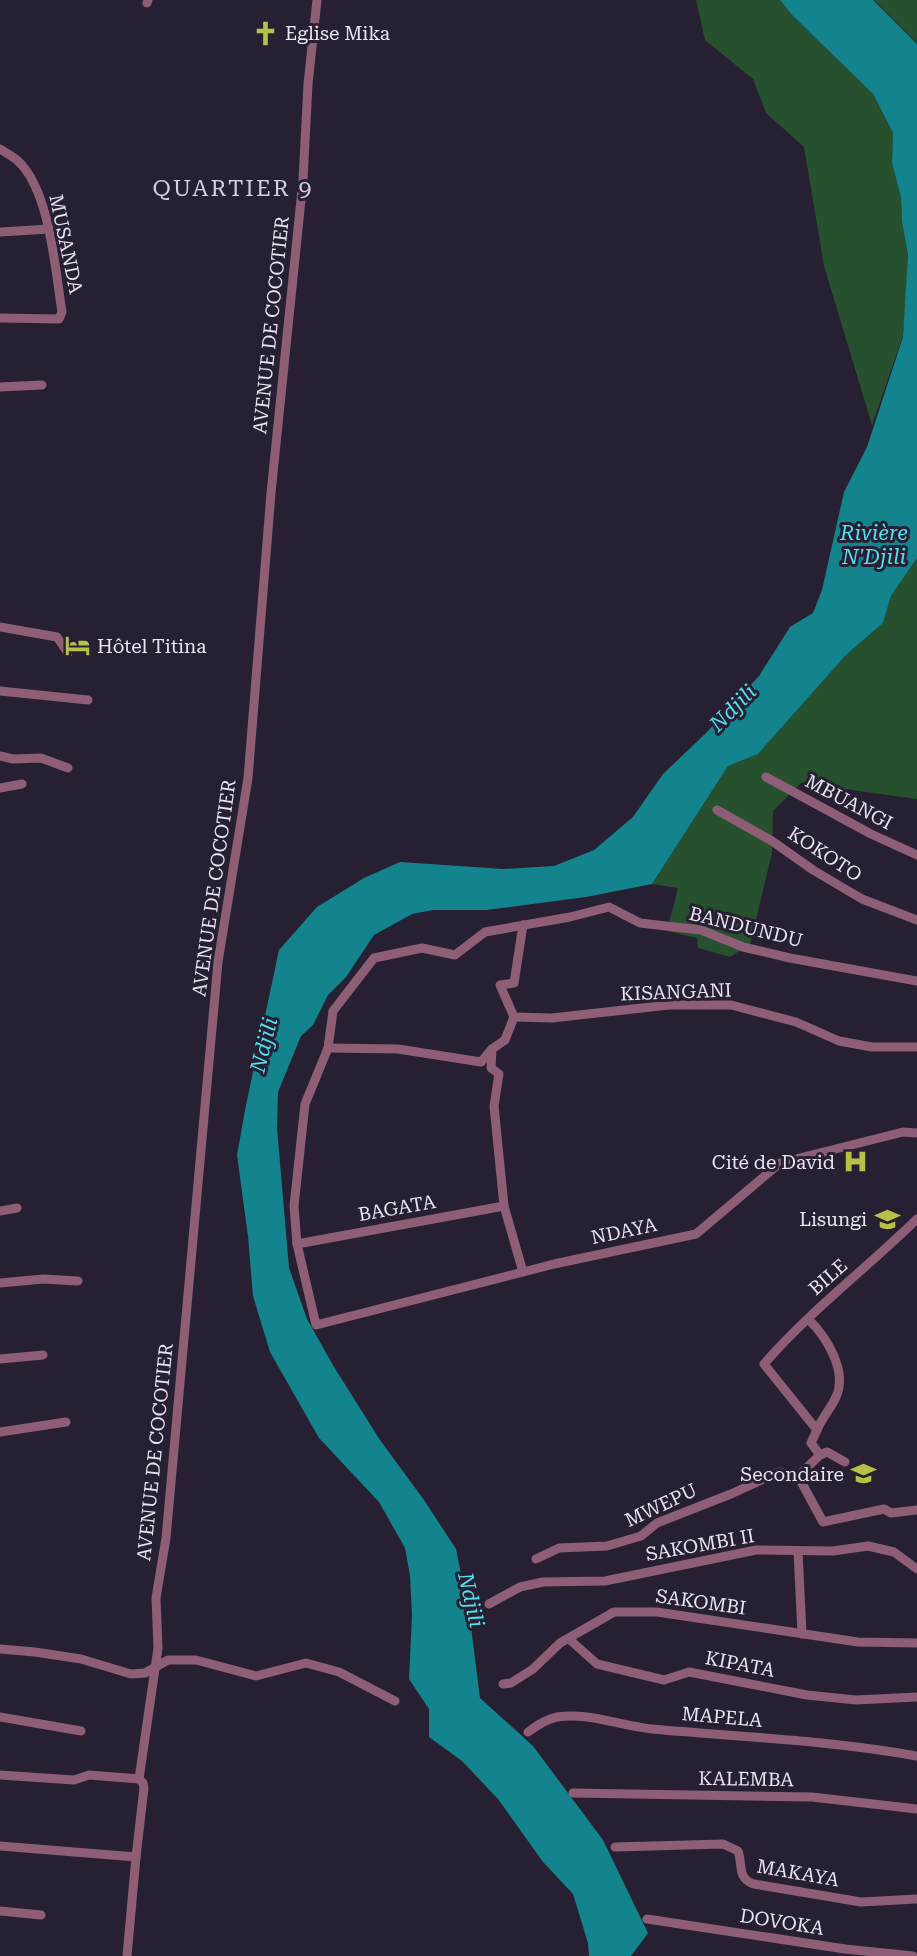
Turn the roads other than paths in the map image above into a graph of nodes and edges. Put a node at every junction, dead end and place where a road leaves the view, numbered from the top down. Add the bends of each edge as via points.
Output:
1 (317, 0) edge
2 (0, 149) edge
3 (48, 229) junction
4 (0, 232) edge
5 (0, 318) edge
6 (42, 385) dead end
7 (0, 387) edge
8 (0, 627) edge
9 (68, 653) dead end
10 (0, 691) edge
11 (89, 701) dead end
12 (0, 756) edge
13 (68, 768) dead end
14 (766, 777) dead end
15 (22, 784) dead end
16 (0, 788) edge
17 (718, 810) dead end
18 (917, 855) edge
19 (917, 920) edge
20 (523, 925) junction
21 (917, 981) edge
22 (513, 1017) junction
23 (917, 1047) edge
24 (328, 1048) junction
25 (492, 1049) junction
26 (917, 1132) edge
27 (504, 1206) junction
28 (17, 1208) dead end
29 (0, 1211) edge
30 (917, 1219) edge
31 (297, 1244) junction
32 (523, 1272) junction
33 (78, 1281) dead end
34 (0, 1283) edge
35 (807, 1319) junction
36 (43, 1355) dead end
37 (0, 1359) edge
38 (66, 1422) dead end
39 (817, 1430) junction
40 (0, 1432) edge
41 (820, 1455) junction
42 (845, 1462) dead end
43 (798, 1476) junction
44 (917, 1510) edge
45 (798, 1551) junction
46 (536, 1559) dead end
47 (917, 1569) edge
48 (489, 1604) dead end
49 (802, 1634) junction
50 (569, 1639) junction
51 (917, 1643) edge
52 (0, 1649) edge
53 (154, 1668) junction
54 (503, 1684) dead end
55 (917, 1697) edge
56 (395, 1701) dead end
57 (0, 1717) edge
58 (81, 1731) dead end
59 (528, 1732) dead end
60 (917, 1756) edge
61 (0, 1774) edge
62 (139, 1779) junction
63 (573, 1793) dead end
64 (917, 1809) edge
65 (0, 1846) edge
66 (615, 1847) dead end
67 (136, 1857) junction
68 (917, 1899) edge
69 (0, 1911) edge
70 (41, 1914) dead end
71 (647, 1919) dead end
72 (844, 1953) edge
73 (127, 1956) edge
74 (913, 1956) edge

1 - 53 street, AVENUE DE COCOTIER via 248,778 218,962 166,1538 156,1598
2 - 3 street, MUSANDA via 19,162 37,191
3 - 4 street
3 - 5 street, MUSANDA via 62,312 59,319
6 - 7 street
8 - 9 street via 57,637
10 - 11 street
12 - 13 street via 41,758
14 - 18 street, MBUANGI
15 - 16 street
17 - 19 street, KOKOTO via 862,899
20 - 21 street, BANDUNDU via 609,907 640,923 701,930 755,950
20 - 22 street via 514,983 500,985
20 - 24 street via 485,932 455,956 422,948 374,958 333,1011
22 - 23 street, KISANGANI via 731,1005 796,1022 839,1041
22 - 25 street via 505,1041
24 - 25 street via 398,1049 481,1062
24 - 31 street via 304,1104 294,1206
25 - 27 street via 491,1068 499,1074 494,1106
26 - 32 street, NDAYA via 780,1163 696,1234
27 - 31 street, BAGATA
27 - 32 street
28 - 29 street
30 - 35 street, BILE
31 - 32 street, NDAYA via 316,1325
33 - 34 street
35 - 39 street via 833,1353 840,1383
35 - 39 street, BILE via 764,1364
36 - 37 street
38 - 40 street
39 - 41 street via 811,1443
41 - 42 street via 827,1452
41 - 43 street
43 - 44 street via 823,1522 884,1509 891,1513
43 - 46 street, MWEPU via 779,1472 657,1523 641,1536 607,1546 559,1548
45 - 47 street, SAKOMBI II via 868,1546 894,1552
45 - 48 street, SAKOMBI II via 756,1550 605,1580 543,1582 520,1587
45 - 49 street
49 - 50 street, SAKOMBI via 657,1612 614,1612
49 - 51 street, SAKOMBI via 858,1642
50 - 54 street, SAKOMBI via 511,1683
50 - 55 street, KIPATA via 597,1664 664,1680 689,1672 807,1695 856,1700
52 - 53 street via 81,1659 131,1674
53 - 56 street via 168,1660 196,1660 256,1676 306,1663 339,1672
53 - 62 street, AVENUE DE COCOTIER
57 - 58 street
59 - 60 street, MAPELA via 555,1717 580,1718
61 - 62 street
62 - 67 street, AVENUE DE COCOTIER via 144,1788
63 - 64 street, KALEMBA via 811,1797
65 - 67 street
66 - 68 street, MAKAYA via 723,1844 738,1851 742,1876 754,1884 861,1902
67 - 73 street, AVENUE DE COCOTIER
69 - 70 street
71 - 72 street, DOVOKA
72 - 74 street, DOVOKA

